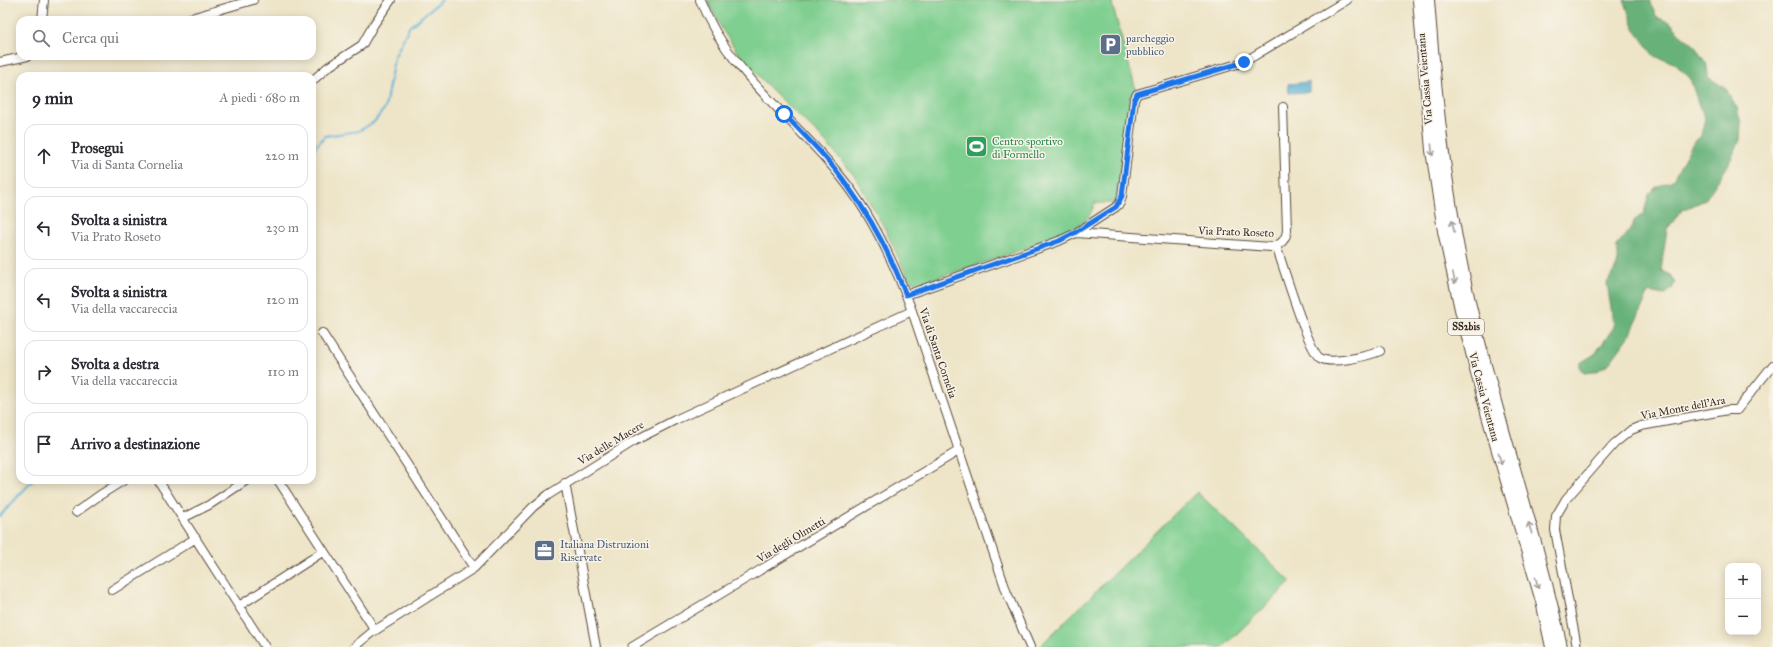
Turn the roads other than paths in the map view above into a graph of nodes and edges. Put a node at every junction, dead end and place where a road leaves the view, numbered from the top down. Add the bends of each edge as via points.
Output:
1 (44, 0) edge
2 (253, 0) edge
3 (391, 0) edge
4 (700, 0) edge
5 (1347, 0) edge
6 (1419, 0) edge
7 (1428, 0) edge
8 (42, 16) edge
9 (198, 16) edge
10 (16, 59) edge
11 (0, 62) edge
12 (316, 77) edge
13 (1283, 107) dead end
14 (1076, 232) junction
15 (1276, 246) junction
16 (906, 295) junction
17 (912, 311) junction
18 (322, 333) dead end
19 (1380, 351) dead end
20 (1773, 365) edge
21 (960, 450) junction
22 (565, 483) junction
23 (118, 484) edge
24 (161, 484) edge
25 (241, 484) edge
26 (281, 484) edge
27 (76, 512) dead end
28 (183, 518) junction
29 (196, 538) junction
30 (324, 551) junction
31 (474, 568) junction
32 (112, 590) dead end
33 (239, 606) junction
34 (375, 630) junction
35 (1029, 646) edge
36 (265, 647) edge
37 (354, 647) edge
38 (596, 647) edge
39 (632, 647) edge
40 (1552, 647) edge
41 (1561, 647) edge
42 (1577, 647) edge

1 - 8 street
2 - 9 street
3 - 12 street via 362,46 328,66
4 - 16 street, Via di Santa Cornelia via 719,38 739,66 847,185 883,245
5 - 14 street, Via Prato Roseto via 1244,62 1137,94 1134,100 1122,197 1118,205
6 -> 40 highway, Via Cassia Veientana / SS2bis via 1432,150 1444,231 1488,416 1542,601
41 -> 7 highway, Via Cassia Veientana / SS2bis via 1550,594 1491,392 1456,239 1438,124
10 - 11 street
13 - 15 street, Via Prato Roseto via 1287,230 1285,239
14 - 15 street, Via Prato Roseto
14 - 16 street, Via Prato Roseto via 1048,245
15 - 19 street via 1305,331 1317,356 1330,361
16 - 17 street, Via di Santa Cornelia
17 - 21 street, Via di Santa Cornelia
17 - 22 street, Via delle Macere via 660,427
18 - 31 street
20 - 42 street, Via Monte dell'Ara via 1737,410 1648,424 1631,430 1614,444 1566,499 1556,516 1555,530
21 - 35 street, Via di Santa Cornelia via 1008,593
21 - 39 street, Via degli Olmetti
22 - 31 street, Via delle Macere via 538,503
22 - 38 street
23 - 27 street
24 - 28 street
25 - 28 street
26 - 30 street
28 - 29 street
29 - 32 street
29 - 33 street
30 - 33 street
30 - 34 street
31 - 34 street, Via delle Macere
33 - 36 street
34 - 37 street, Via delle Macere

